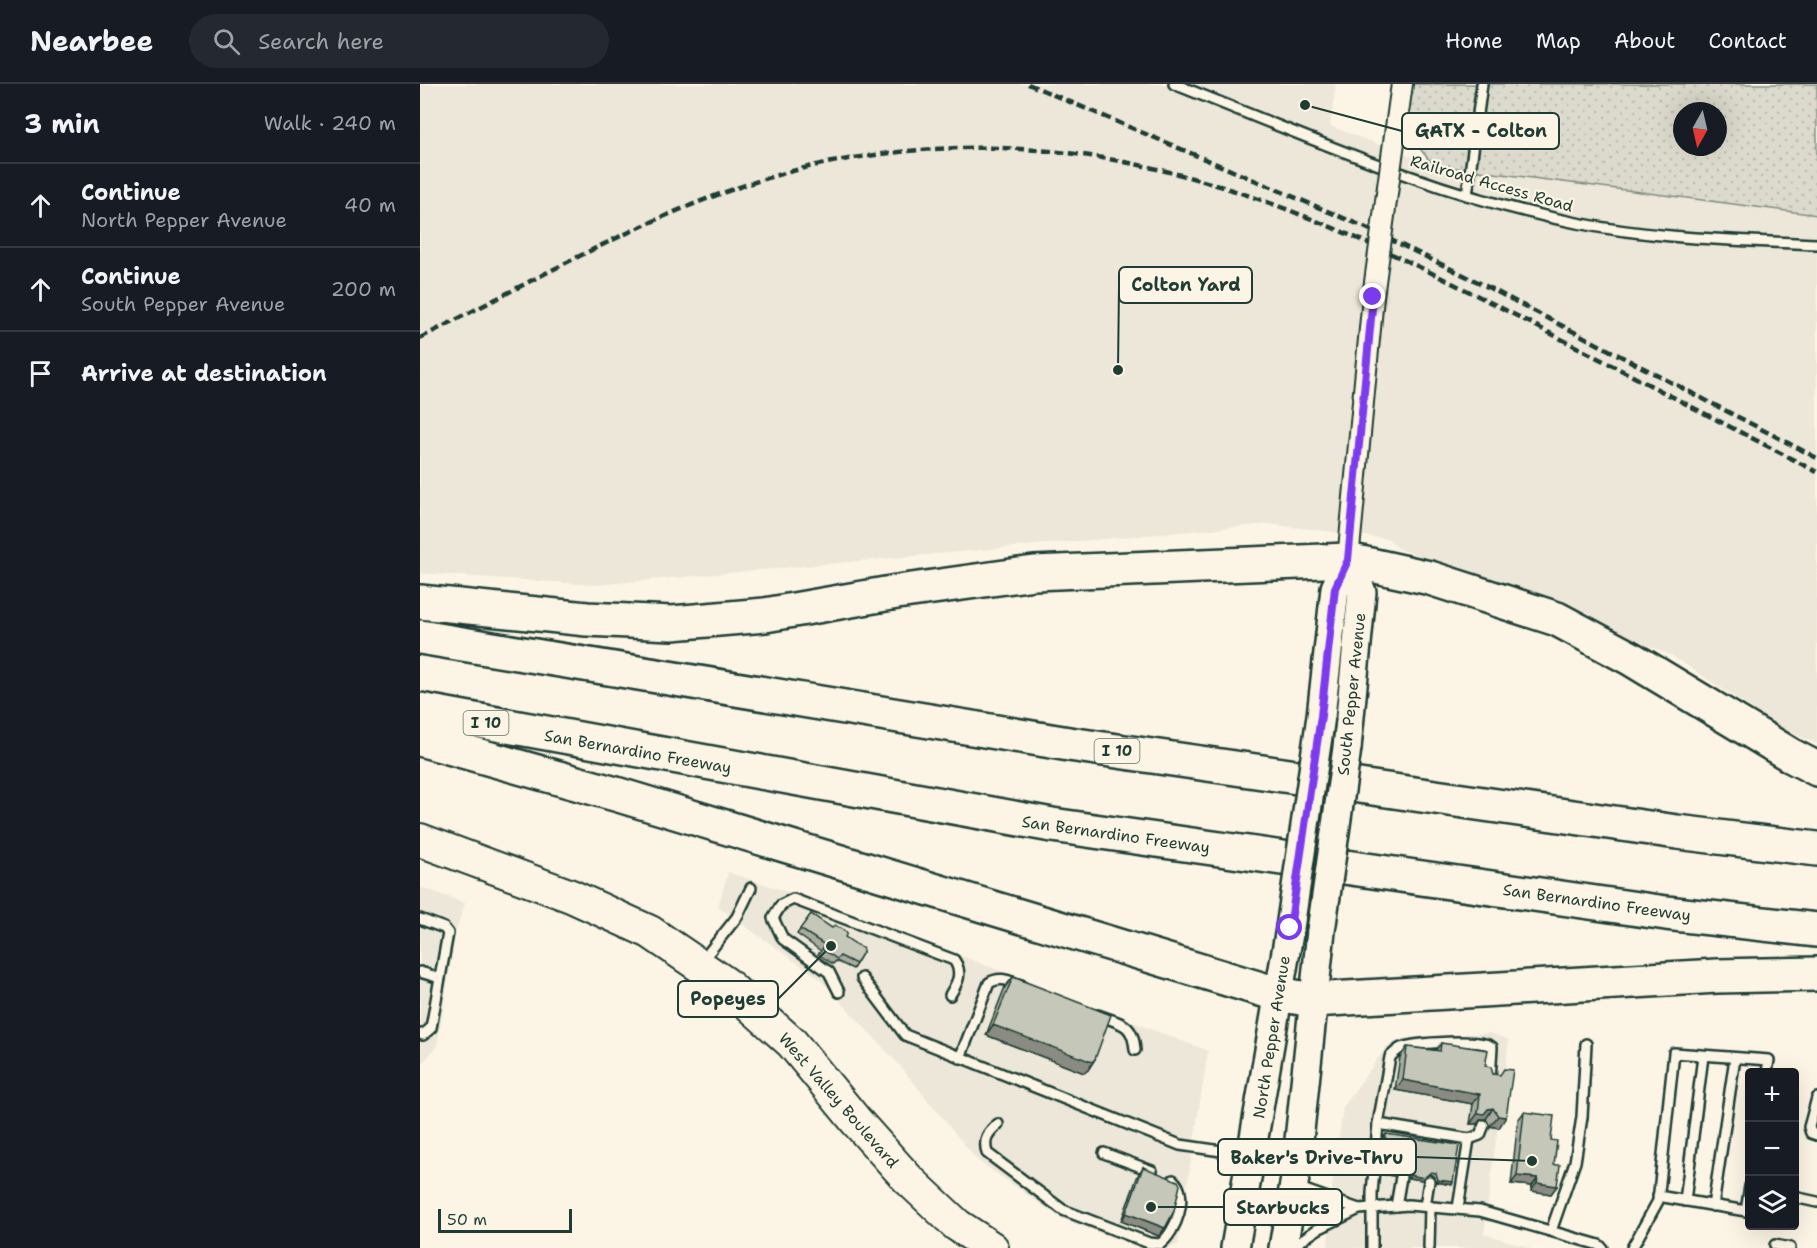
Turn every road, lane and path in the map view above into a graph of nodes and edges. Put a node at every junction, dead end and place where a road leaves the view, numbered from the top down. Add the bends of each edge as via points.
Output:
1 (1174, 84) edge
2 (1402, 84) edge
3 (1482, 84) edge
4 (1467, 195) junction
5 (1817, 244) edge
6 (1348, 560) junction
7 (420, 602) edge
8 (420, 637) edge
9 (420, 710) edge
10 (420, 739) edge
11 (1817, 769) edge
12 (1306, 826) joint
13 (1335, 830) joint
14 (420, 840) edge
15 (1817, 849) edge
16 (751, 888) dead end
17 (420, 919) edge
18 (1817, 930) edge
19 (698, 965) junction
20 (420, 972) edge
21 (1817, 974) edge
22 (440, 978) junction
23 (862, 978) dead end
24 (1036, 991) edge
25 (839, 992) dead end
26 (1277, 994) junction
27 (950, 995) dead end
28 (1313, 1000) junction
29 (1089, 1011) edge
30 (421, 1036) edge
31 (1586, 1044) dead end
32 (1135, 1050) dead end
33 (1703, 1056) junction
34 (960, 1058) junction
35 (1734, 1058) junction
36 (1768, 1068) edge
37 (1490, 1079) edge
38 (1817, 1098) edge
39 (998, 1124) dead end
40 (1378, 1124) junction
41 (1484, 1125) edge
42 (1408, 1129) junction
43 (1437, 1134) junction
44 (1817, 1135) edge
45 (1469, 1139) junction
46 (1407, 1140) edge
47 (1435, 1145) edge
48 (1104, 1153) dead end
49 (1252, 1156) junction
50 (1401, 1177) edge
51 (1295, 1178) junction
52 (1429, 1181) edge
53 (1658, 1196) junction
54 (1799, 1198) edge
55 (1685, 1201) junction
56 (1817, 1202) edge
57 (1396, 1206) junction
58 (1428, 1206) junction
59 (1713, 1206) junction
60 (1373, 1208) junction
61 (1458, 1208) junction
62 (1359, 1209) junction
63 (1745, 1211) edge
64 (1551, 1231) junction
65 (1775, 1245) dead end
66 (992, 1248) edge
67 (1235, 1248) edge
68 (1283, 1248) edge
69 (1290, 1248) edge
70 (1372, 1248) edge
71 (1429, 1248) edge
72 (1602, 1248) edge
73 (1632, 1248) edge
74 (1790, 1248) edge

1 - 4 lane, Railroad Access Road via 1410,177
2 - 6 street, South Pepper Avenue, bridge via 1373,297
3 - 4 lane
4 - 5 lane, Railroad Access Road via 1526,212 1619,230
6 - 7 highway via 1034,573 765,615 672,623 587,619
6 - 11 highway via 1430,578 1557,619
6 - 12 main road, South Pepper Avenue, bridge via 1335,588
6 - 13 main road, South Pepper Avenue, bridge via 1362,592
8 - 15 highway, I 10 via 1069,744
9 - 18 highway, San Bernardino Freeway / I 10 via 1052,825
10 - 26 highway via 619,795
12 - 26 main road, North Pepper Avenue, bridge
13 - 28 main road, North Pepper Avenue, bridge
14 - 19 main road, West Valley Boulevard via 571,896 650,932
16 - 19 lane via 737,917
17 - 22 lane via 448,933
19 - 66 main road, West Valley Boulevard via 725,983 792,1043 907,1178 957,1225
20 - 22 lane
21 - 28 highway via 1717,976
22 - 30 lane via 431,1028
23 - 34 lane via 905,1035
24 - 34 lane via 1004,979 989,983
25 - 27 lane via 829,972 783,939 773,918 781,905 793,899 954,960 960,968 959,979
26 - 28 highway
26 - 49 main road, North Pepper Avenue
28 - 51 main road, North Pepper Avenue
29 - 32 lane via 1129,1027
31 - 64 lane via 1575,1162
33 - 35 lane
33 - 53 lane via 1674,1053
33 - 55 lane
34 - 49 lane via 1180,1145
35 - 36 lane via 1769,1060
35 - 59 lane
37 - 40 lane via 1493,1057 1492,1047 1487,1044 1463,1041 1402,1047 1390,1057
38 - 44 lane via 1809,1127
39 - 48 lane via 987,1133 987,1153 1063,1210 1160,1244 1173,1228 1182,1196 1180,1188 1167,1177
40 - 42 lane
40 - 60 lane
41 - 45 lane via 1480,1135
42 - 43 lane
42 - 46 lane
43 - 45 lane
43 - 47 lane
45 - 61 lane
49 - 67 main road, North Pepper Avenue
50 - 57 lane
51 - 62 lane via 1305,1190
51 - 68 main road, North Pepper Avenue
52 - 58 lane
53 - 55 lane
53 - 73 lane via 1654,1212
54 - 56 lane
55 - 59 lane
57 - 58 lane
57 - 60 lane
58 - 61 lane
58 - 71 lane
59 - 63 lane
60 - 62 lane
60 - 70 lane
61 - 64 lane
62 - 69 lane
64 - 72 lane
65 - 74 lane

